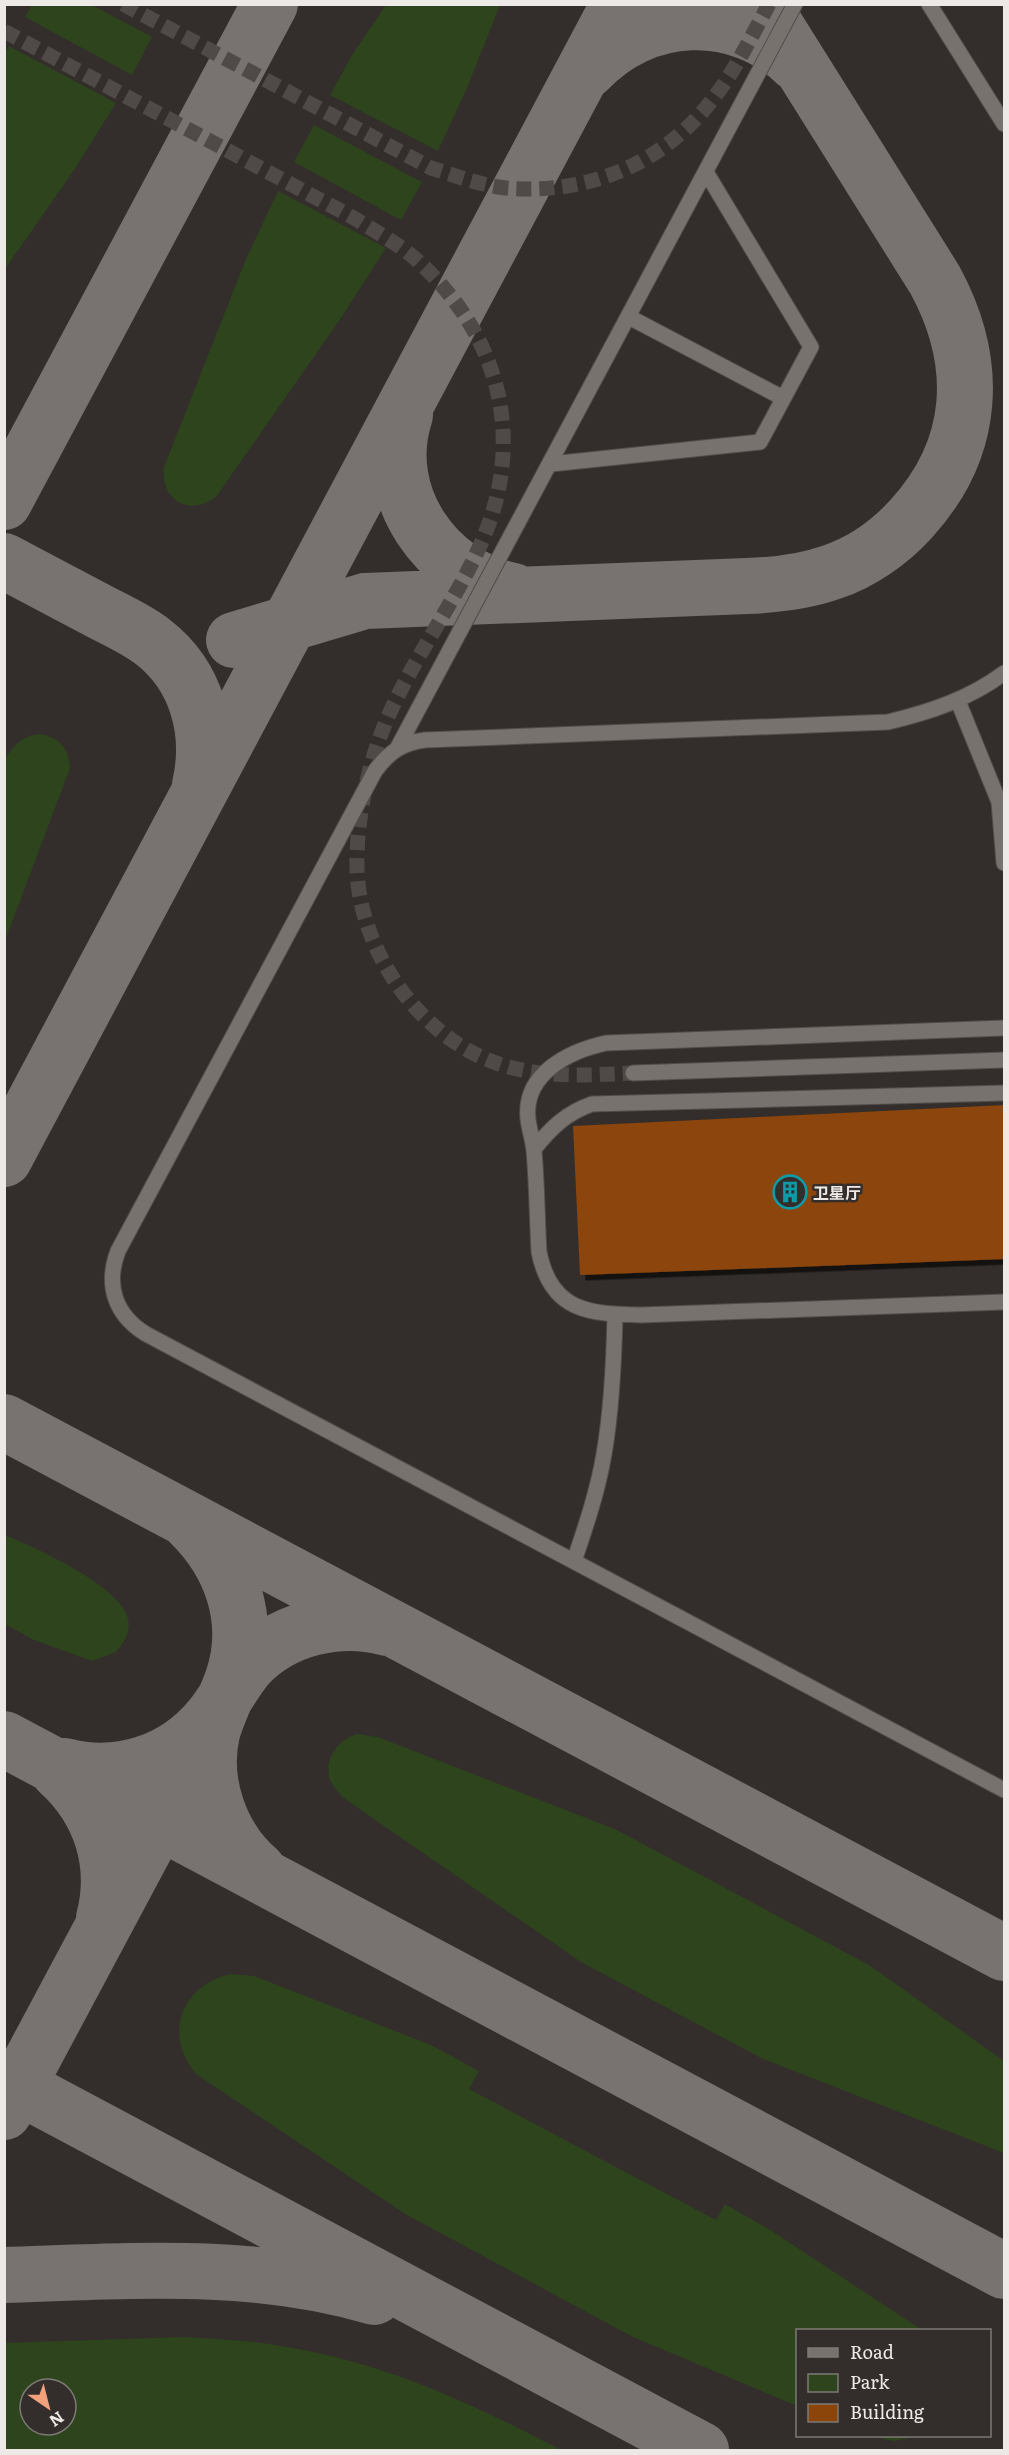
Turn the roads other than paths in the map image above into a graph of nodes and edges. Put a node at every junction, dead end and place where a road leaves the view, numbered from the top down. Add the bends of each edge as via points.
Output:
1 (795, 4) edge
2 (929, 4) edge
3 (1005, 124) edge
4 (706, 172) junction
5 (629, 317) junction
6 (783, 398) junction
7 (551, 464) junction
8 (1005, 673) edge
9 (958, 701) junction
10 (399, 747) junction
11 (1005, 863) edge
12 (1005, 1028) edge
13 (1005, 1060) edge
14 (633, 1073) tunnel mouth
15 (1005, 1093) edge
16 (534, 1149) junction
17 (1005, 1302) edge
18 (615, 1315) junction
19 (574, 1561) junction
20 (1005, 1790) edge

1 - 4 lane
2 - 3 lane
4 - 5 lane
4 - 6 lane via 811,347
5 - 6 lane
5 - 7 lane
6 - 7 lane via 760,442
7 - 10 lane
8 - 9 lane
9 - 10 lane via 888,722 425,740
9 - 11 lane via 999,802
10 - 19 lane via 375,771 118,1251 112,1290 123,1314 146,1334
12 - 16 lane via 606,1042 561,1059 540,1077 527,1117
13 - 14 lane
15 - 16 lane via 592,1104 560,1120
16 - 18 lane via 542,1268 569,1304
17 - 18 lane
18 - 19 lane via 604,1455
19 - 20 lane

